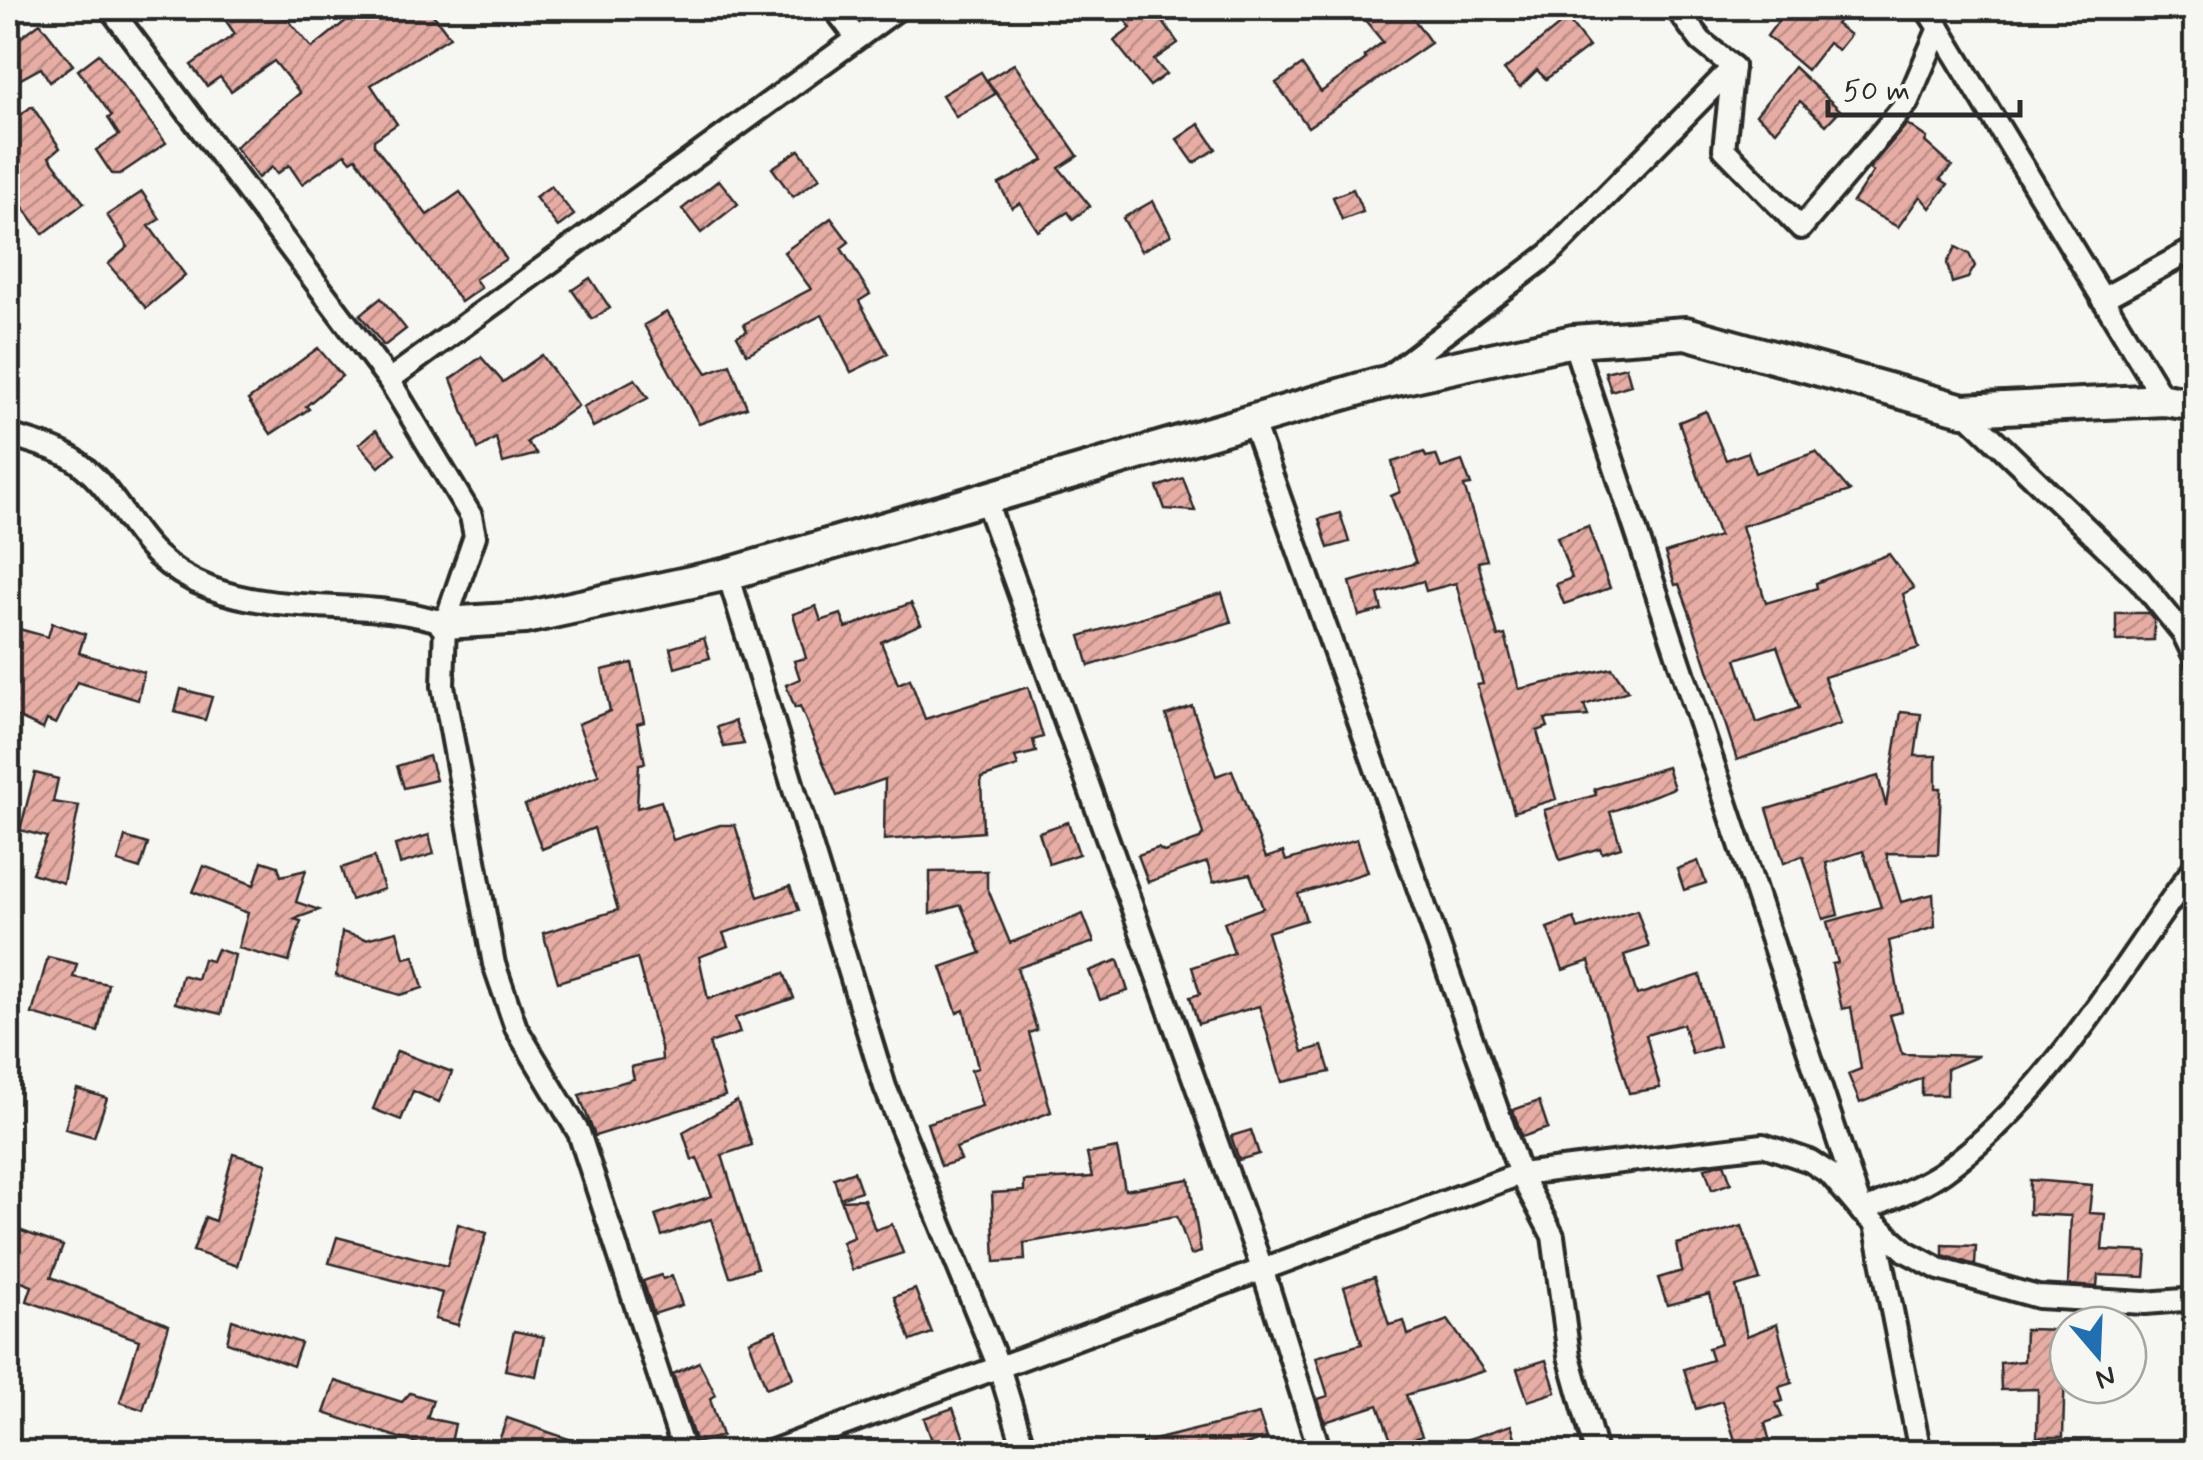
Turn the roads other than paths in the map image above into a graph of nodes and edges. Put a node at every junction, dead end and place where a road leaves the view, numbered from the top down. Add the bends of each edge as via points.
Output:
1 (110, 8) edge
2 (834, 8) edge
3 (900, 8) edge
4 (1676, 8) edge
5 (1926, 8) edge
6 (1939, 28) junction
7 (856, 38) junction
8 (1733, 66) junction
9 (2196, 248) edge
10 (2102, 299) junction
11 (1573, 340) junction
12 (388, 380) junction
13 (1377, 384) junction
14 (2164, 400) junction
15 (2196, 405) edge
16 (1963, 410) junction
17 (1252, 420) junction
18 (8, 434) edge
19 (985, 498) junction
20 (728, 574) junction
21 (445, 624) junction
22 (2196, 660) edge
23 (2196, 865) edge
24 (1520, 1174) junction
25 (1869, 1218) junction
26 (1263, 1271) junction
27 (2196, 1298) edge
28 (998, 1368) junction
29 (8, 1448) edge
30 (14, 1452) edge
31 (684, 1452) edge
32 (770, 1452) edge
33 (1024, 1452) edge
34 (1320, 1452) edge
35 (1596, 1452) edge
36 (1920, 1452) edge

1 - 12 street
2 - 7 street
3 - 7 street
4 - 8 street
5 - 6 street
6 - 8 street via 1907,103 1801,228 1724,149
6 - 10 street
7 - 12 street
8 - 13 street via 1549,254
9 - 10 street
10 - 14 street
11 - 13 main road
11 - 16 main road via 1686,333
11 - 25 street
12 - 21 street via 472,516 475,536
13 - 17 main road
14 - 15 main road
14 - 16 main road
16 - 22 street via 2138,578 2183,632
17 - 19 main road
17 - 24 street
18 - 21 street via 76,460 147,550 211,588 252,598 410,612
19 - 20 main road
19 - 26 street
20 - 21 main road via 525,618
20 - 28 street via 886,1086
21 - 31 street via 446,720 502,998 579,1133
23 - 25 street via 2018,1108 1942,1172
24 - 25 street via 1763,1146 1830,1174
24 - 26 street
24 - 35 street via 1553,1236 1569,1356
25 - 27 street via 1907,1252 1939,1269 2038,1297 2145,1303
25 - 36 street
26 - 28 street
26 - 34 street
28 - 32 street
28 - 33 street
29 - 30 street

